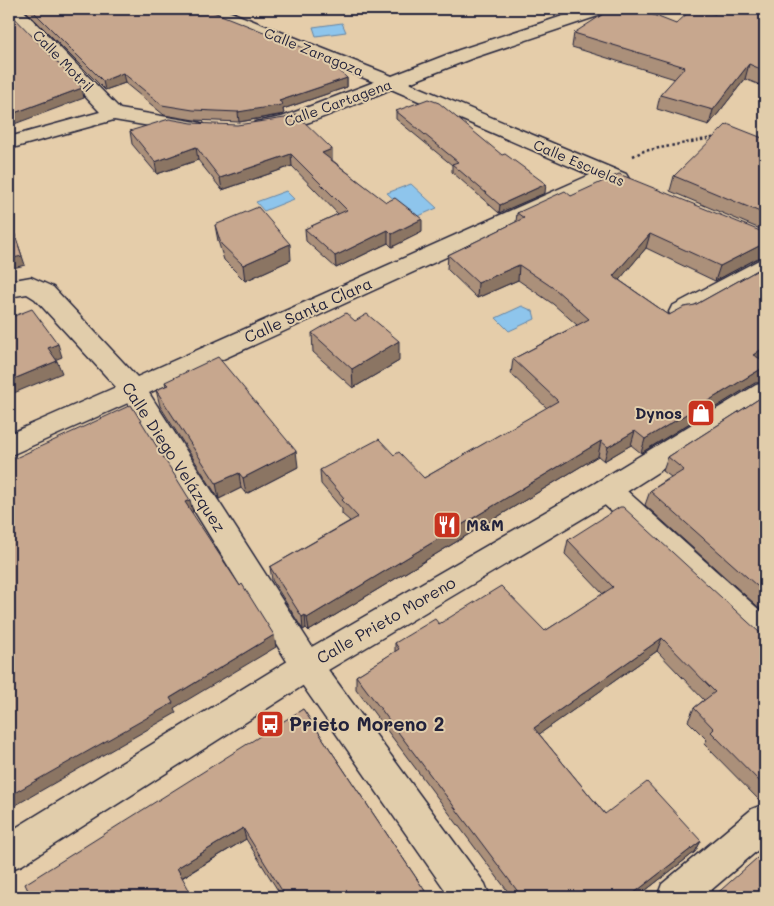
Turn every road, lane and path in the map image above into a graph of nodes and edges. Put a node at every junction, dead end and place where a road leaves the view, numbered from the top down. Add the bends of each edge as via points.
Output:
1 (12, 9) edge
2 (208, 9) edge
3 (601, 9) edge
4 (393, 84) junction
5 (114, 114) junction
6 (212, 129) edge
7 (248, 129) edge
8 (722, 136) edge
9 (9, 143) edge
10 (644, 151) dead end
11 (607, 175) junction
12 (634, 186) edge
13 (765, 266) edge
14 (9, 289) edge
15 (681, 312) edge
16 (133, 389) junction
17 (765, 392) edge
18 (9, 446) edge
19 (607, 490) junction
20 (765, 634) edge
21 (307, 666) junction
22 (765, 820) edge
23 (9, 852) edge
24 (472, 897) edge
25 (675, 897) edge

1 - 5 street, Calle Motril
2 - 4 street, Calle Zaragoza
3 - 4 street, Calle Cartagena via 466,54
4 - 7 street, Calle Cartagena via 286,123
4 - 11 street, Calle Escuelas
5 - 6 street
5 - 9 street
8 - 10 path
11 - 12 street, Calle Escuelas
11 - 16 street, Calle Santa Clara
13 - 15 street
14 - 16 street, Calle Diego Velázquez via 31,286 44,293
16 - 18 street, Calle Santa Clara
16 - 21 street, Calle Diego Velázquez
17 - 19 street, Calle Prieto Moreno
19 - 20 street
19 - 21 street, Calle Prieto Moreno
21 - 23 street, Calle Prieto Moreno
21 - 24 street, Calle Diego Velázquez
22 - 25 street

